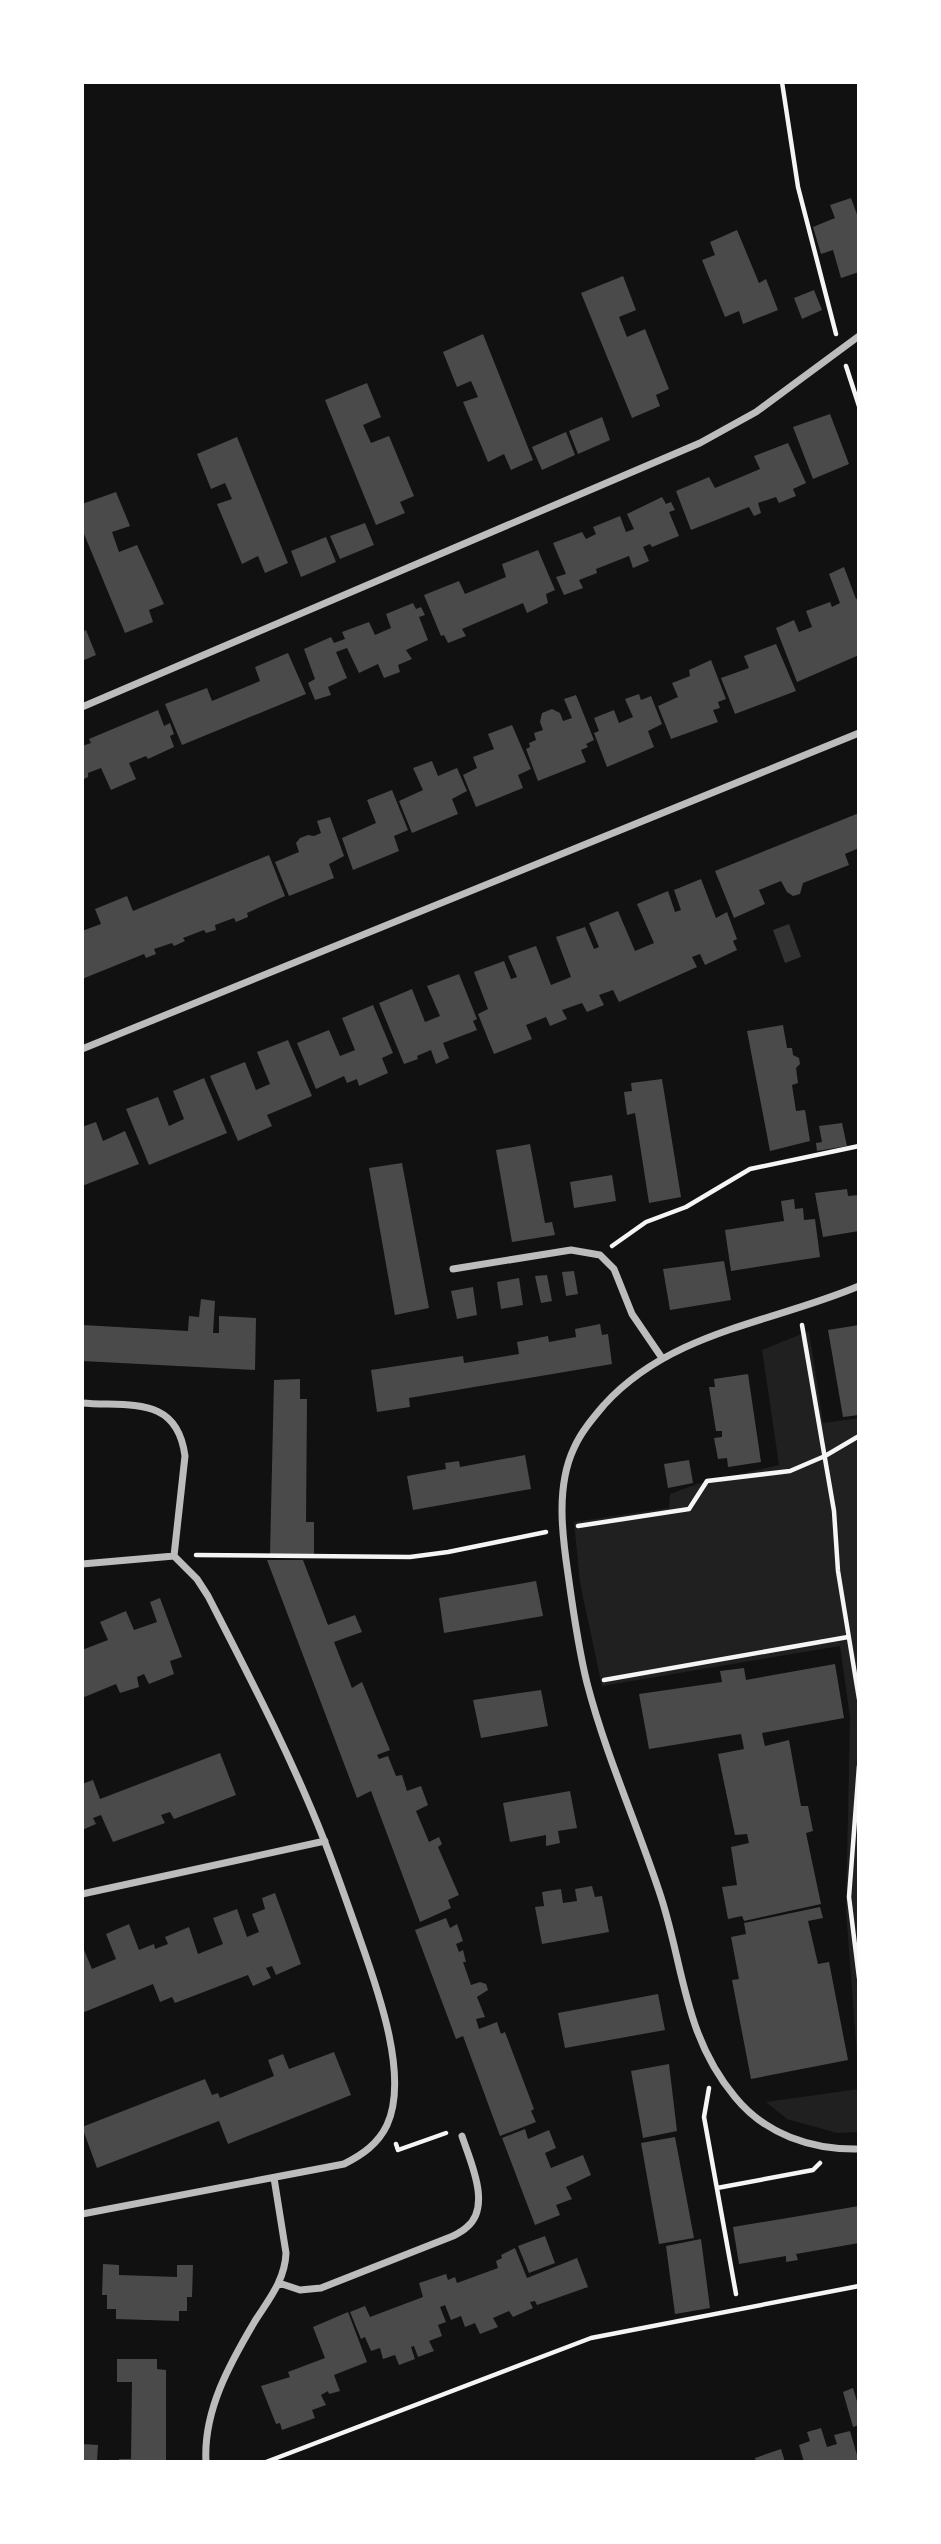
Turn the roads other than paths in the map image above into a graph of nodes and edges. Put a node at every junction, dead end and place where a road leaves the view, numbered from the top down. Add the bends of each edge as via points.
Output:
1 (859, 337) edge
2 (82, 707) edge
3 (859, 733) edge
4 (82, 1049) edge
5 (453, 1269) dead end
6 (859, 1286) edge
7 (662, 1358) junction
8 (82, 1403) edge
9 (174, 1556) junction
10 (82, 1564) edge
11 (325, 1841) junction
12 (82, 1894) edge
13 (462, 2136) road end
14 (859, 2149) edge
15 (274, 2178) junction
16 (82, 2214) edge
17 (279, 2283) junction
18 (206, 2462) edge

1 - 2 street via 755,412 700,443
3 - 4 street
5 - 7 street via 571,1250 600,1255 614,1269 632,1314
6 - 7 street via 703,1338
7 - 14 street via 615,1394 589,1424 574,1448 563,1493 572,1606 587,1682 661,1897 689,2010 712,2067 750,2113 775,2131 803,2142
8 - 9 street via 151,1408 176,1425 185,1455
9 - 10 street
9 - 11 street via 208,1597 286,1751
11 - 12 street
11 - 15 street via 392,2044 393,2088 387,2124 369,2149 344,2164
13 - 17 street via 479,2184 476,2211 468,2227 321,2288 300,2290
15 - 16 street
15 - 17 street via 286,2253
17 - 18 street via 232,2361 208,2421

